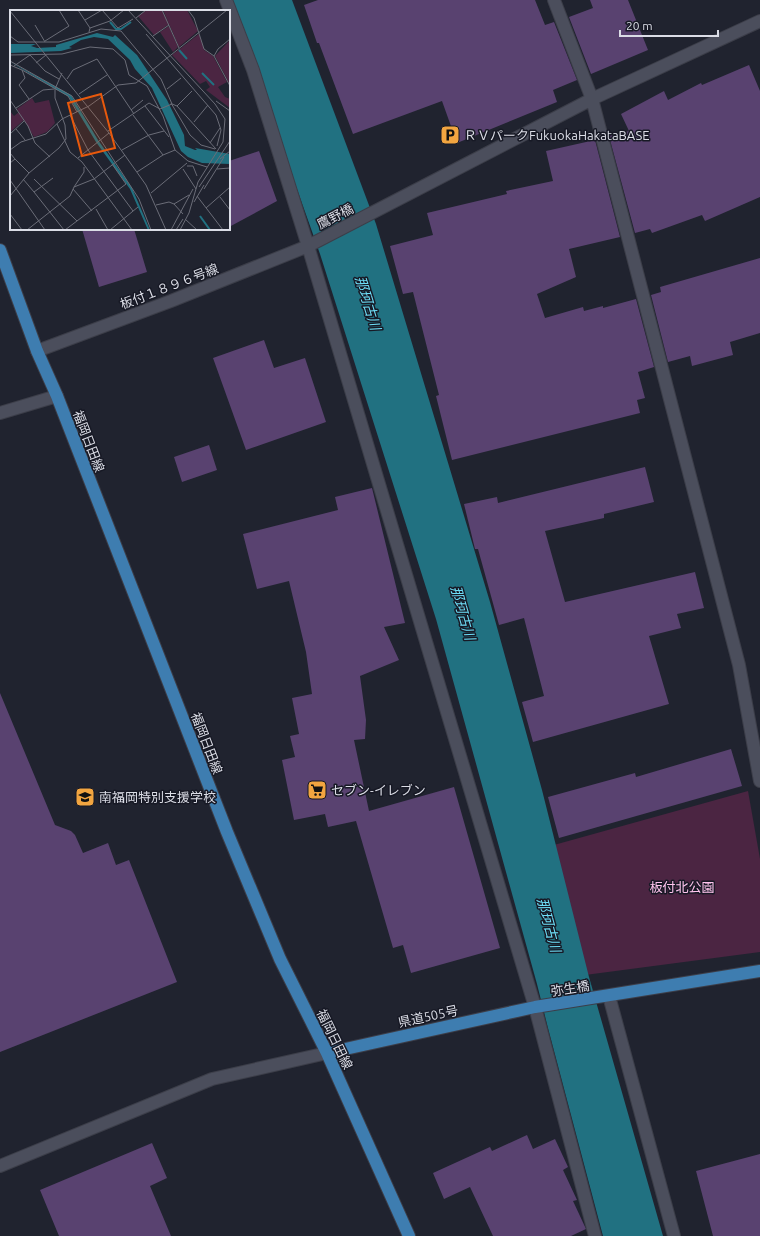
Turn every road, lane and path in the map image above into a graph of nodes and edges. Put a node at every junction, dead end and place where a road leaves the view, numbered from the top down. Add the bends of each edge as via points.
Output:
1 (226, 0) edge
2 (554, 0) edge
3 (230, 10) edge
4 (230, 10) edge
5 (760, 21) edge
6 (592, 99) junction
7 (309, 245) junction
8 (0, 250) edge
9 (37, 351) junction
10 (56, 396) junction
11 (0, 413) edge
12 (760, 781) edge
13 (760, 971) edge
14 (609, 996) junction
15 (535, 1007) junction
16 (327, 1053) junction
17 (0, 1166) edge
18 (409, 1236) edge
19 (595, 1236) edge
20 (674, 1236) edge

1 - 3 street
2 - 6 street
4 - 7 street via 253,70
5 - 6 street
6 - 7 street, 鷹野橋
6 - 12 street via 739,665
7 - 9 street, 板付１８９６号線 via 171,301
7 - 15 street
8 - 9 main road, 福岡日田線
9 - 10 main road, 福岡日田線
10 - 11 street
10 - 16 main road, 福岡日田線 via 233,846 280,959
13 - 14 main road, 弥生橋
14 - 15 main road, 弥生橋
14 - 20 street
15 - 16 main road, 県道505号
15 - 19 street
16 - 17 street via 212,1079
16 - 18 main road, 福岡日田線

